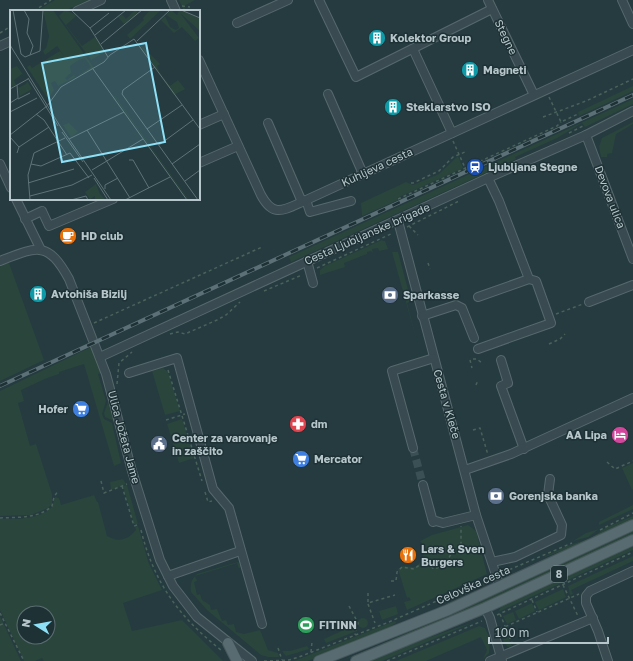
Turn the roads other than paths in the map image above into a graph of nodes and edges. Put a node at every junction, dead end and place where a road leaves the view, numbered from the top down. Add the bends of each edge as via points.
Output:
1 (101, 0) edge
2 (171, 0) edge
3 (288, 0) edge
4 (319, 0) edge
5 (488, 0) edge
6 (622, 0) edge
7 (178, 8) edge
8 (492, 9) junction
9 (82, 10) edge
10 (236, 23) dead end
11 (633, 24) edge
12 (10, 41) edge
13 (0, 46) edge
14 (413, 49) junction
15 (633, 50) edge
16 (200, 62) edge
17 (328, 94) dead end
18 (534, 95) junction
19 (633, 111) edge
20 (224, 114) junction
21 (268, 123) dead end
22 (200, 125) edge
23 (451, 134) junction
24 (586, 135) junction
25 (238, 146) junction
26 (200, 163) edge
27 (0, 164) edge
28 (364, 174) junction
29 (488, 178) junction
30 (10, 185) edge
31 (16, 200) edge
32 (111, 200) edge
33 (304, 201) junction
34 (351, 201) dead end
35 (25, 219) junction
36 (398, 221) junction
37 (41, 250) junction
38 (633, 259) edge
39 (0, 261) edge
40 (307, 261) junction
41 (529, 279) junction
42 (312, 283) dead end
43 (633, 285) edge
44 (478, 297) dead end
45 (586, 303) road end
46 (422, 316) junction
47 (474, 338) dead end
48 (478, 349) dead end
49 (100, 358) junction
50 (434, 358) junction
51 (501, 360) dead end
52 (129, 373) dead end
53 (633, 398) edge
54 (413, 448) tunnel mouth
55 (524, 449) junction
56 (465, 470) junction
57 (550, 479) dead end
58 (423, 485) tunnel mouth
59 (476, 515) junction
60 (633, 525) edge
61 (633, 540) edge
62 (240, 551) junction
63 (492, 562) junction
64 (633, 571) edge
65 (168, 576) junction
66 (500, 587) junction
67 (485, 608) junction
68 (593, 618) junction
69 (262, 624) dead end
70 (228, 643) junction
71 (501, 659) edge
72 (237, 661) edge
73 (252, 661) edge
74 (319, 661) edge
75 (356, 661) edge
76 (490, 661) edge
77 (608, 661) edge

1 - 9 street
2 - 7 street
3 - 10 street
4 - 14 street via 356,77
5 - 8 street, Stegne
6 - 11 street
8 - 14 street
8 - 18 street, Stegne
12 - 13 street
14 - 23 street
15 - 18 street, Kuhljeva cesta
16 - 20 street, Kuhljeva cesta
17 - 28 street
18 - 23 street, Kuhljeva cesta
19 - 24 street, Cesta Ljubljanske brigade
20 - 22 street
20 - 25 street, Kuhljeva cesta
21 - 33 street
23 - 28 street, Kuhljeva cesta
24 - 29 street, Cesta Ljubljanske brigade
24 - 38 street, Devova ulica
25 - 26 street
25 - 33 street, Kuhljeva cesta via 266,203 271,208 284,210
27 - 30 street
28 - 33 street, Kuhljeva cesta
29 - 36 street, Cesta Ljubljanske brigade
29 - 41 street
31 - 35 street
32 - 35 street via 49,226 42,211
33 - 34 street via 310,212
35 - 37 street
36 - 40 street, Cesta Ljubljanske brigade
36 - 46 street, Cesta v Kleče
37 - 39 street via 32,250
37 - 49 street, Ulica Jožeta Jame via 56,257 62,266
40 - 42 street
40 - 49 street, Cesta Ljubljanske brigade
41 - 44 street
41 - 48 street via 536,281 551,323
43 - 45 street
46 - 47 street via 456,305 462,308
46 - 50 street, Cesta v Kleče
49 - 65 street, Ulica Jožeta Jame via 160,560
50 - 54 street via 392,371
50 - 56 street, Cesta v Kleče
51 - 55 street via 508,383 501,386
52 - 62 street via 177,358 213,489 229,508
53 - 55 street
55 - 56 street
56 - 59 street, Cesta v Kleče
57 - 63 street via 548,495 562,525 561,535 515,557
58 - 59 street via 433,522 443,523
59 - 63 street, Cesta v Kleče
60 - 66 main road, Celovška cesta / 8
61 - 67 main road, 8
62 - 65 street
62 - 69 street
63 - 66 street, Cesta v Kleče
64 - 68 street via 590,591 586,596 586,603
65 - 70 street, Ulica Jožeta Jame via 182,600 197,618
66 - 74 main road, Celovška cesta / 8
67 - 71 street
67 - 75 main road, 8
68 - 71 street
68 - 77 street
70 - 72 main road
70 - 73 street, Ulica Jožeta Jame
71 - 76 street

